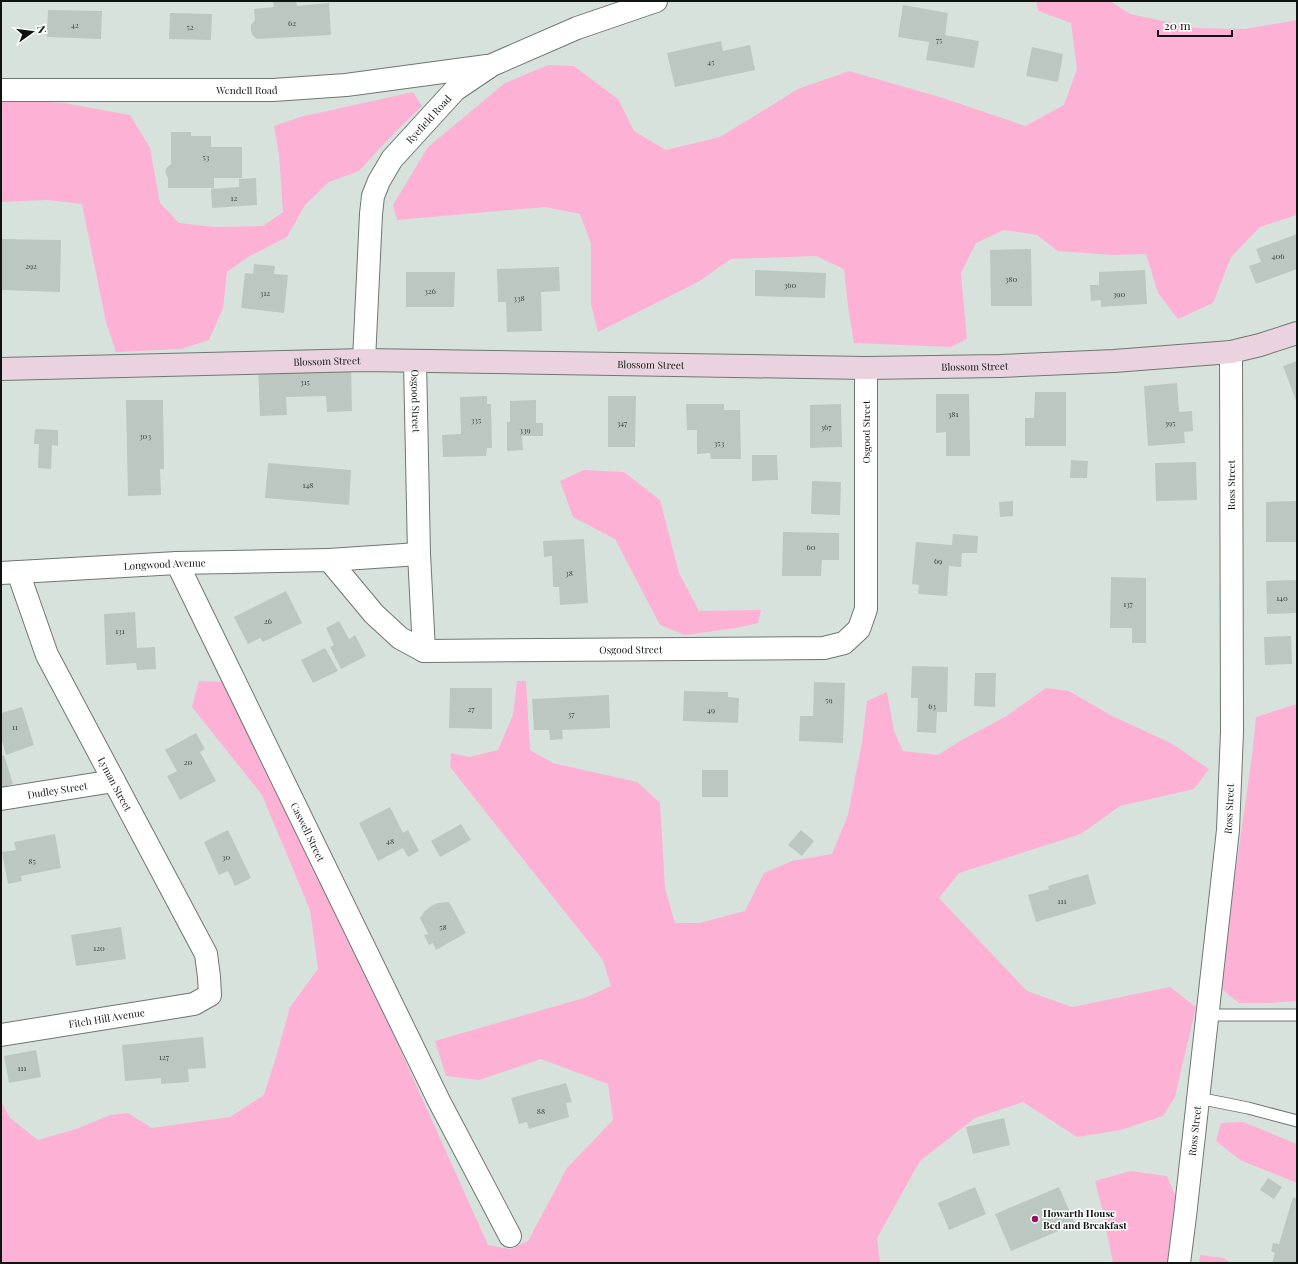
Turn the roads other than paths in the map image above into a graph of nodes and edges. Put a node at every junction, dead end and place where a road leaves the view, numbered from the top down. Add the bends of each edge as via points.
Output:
1 (656, 1) edge
2 (492, 65) junction
3 (1, 90) edge
4 (1297, 333) edge
5 (1231, 352) junction
6 (364, 360) junction
7 (415, 361) junction
8 (866, 368) junction
9 (1, 369) edge
10 (419, 554) junction
11 (329, 560) junction
12 (177, 563) junction
13 (9, 573) edge
14 (424, 651) junction
15 (114, 781) junction
16 (1, 799) edge
17 (210, 995) joint
18 (1208, 1015) junction
19 (1297, 1015) edge
20 (1, 1035) edge
21 (1198, 1098) junction
22 (1297, 1122) edge
23 (510, 1236) dead end
24 (1179, 1263) edge

1 - 2 street, Ryefield Road via 577,28
2 - 3 street, Wendell Road via 346,85 273,90
2 - 6 street, Ryefield Road via 455,90 392,159 379,181 373,196 371,214
4 - 5 street, Blossom Street
5 - 8 street, Blossom Street via 1007,366
5 - 18 street, Ross Street via 1232,732 1228,830
6 - 7 street, Blossom Street
6 - 9 street, Blossom Street
7 - 8 street, Blossom Street
7 - 10 street, Osgood Street
8 - 14 street, Osgood Street via 866,609 859,629 844,643 824,648
10 - 11 street, Longwood Avenue
10 - 14 street, Osgood Street
11 - 12 street, Longwood Avenue
11 - 14 street via 374,614 400,638
12 - 13 street, Longwood Avenue
12 - 23 street, Caswell Street via 439,1101
13 - 15 street, Lyman Street via 47,655
15 - 16 street, Dudley Street
15 - 17 street, Lyman Street via 206,954
17 - 20 street, Fitch Hill Avenue via 194,1004
18 - 19 lane
18 - 21 street, Ross Street
21 - 22 lane via 1248,1108
21 - 24 street, Ross Street

